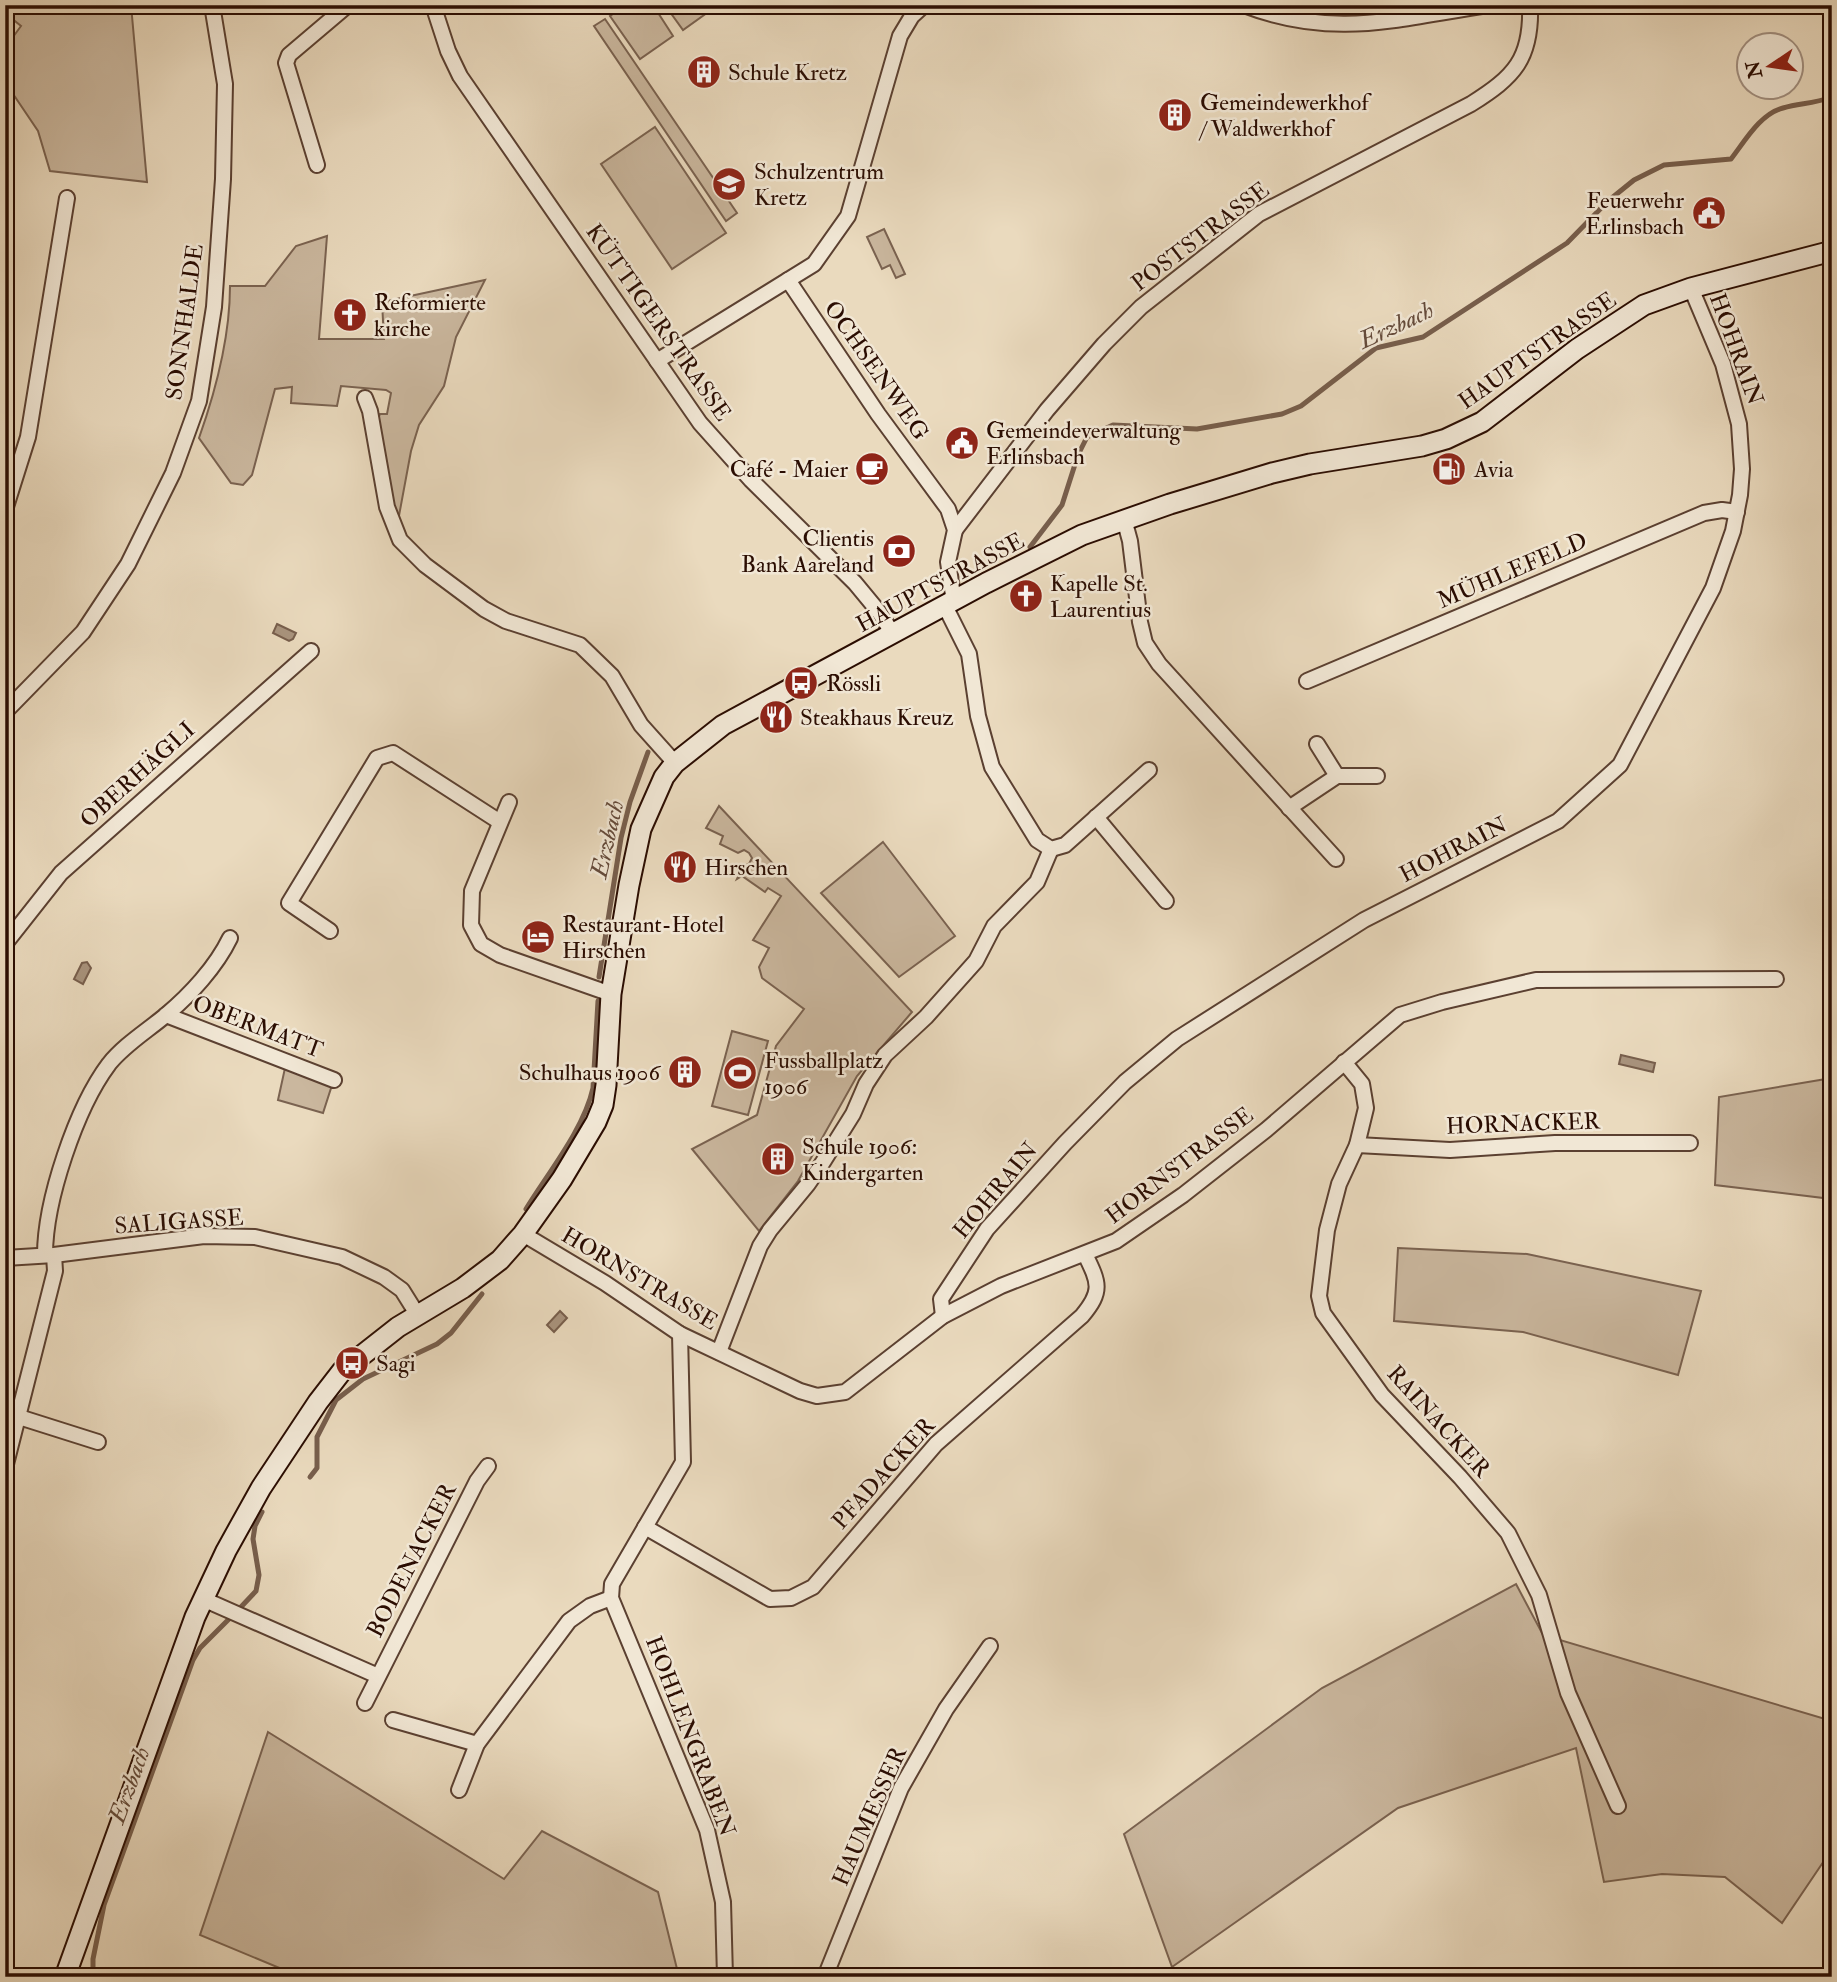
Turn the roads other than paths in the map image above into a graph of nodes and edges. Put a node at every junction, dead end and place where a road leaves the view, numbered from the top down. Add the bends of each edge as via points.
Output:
1 (212, 5) edge
2 (348, 5) edge
3 (433, 5) edge
4 (924, 5) edge
5 (1244, 5) edge
6 (1489, 5) edge
7 (1531, 5) edge
8 (317, 164) dead end
9 (67, 198) dead end
10 (1832, 251) edge
11 (788, 280) junction
12 (1691, 288) junction
13 (657, 361) junction
14 (365, 398) dead end
15 (5, 510) edge
16 (1737, 512) junction
17 (1124, 519) junction
18 (955, 530) junction
19 (949, 604) junction
20 (893, 634) junction
21 (311, 651) dead end
22 (1307, 681) dead end
23 (5, 712) edge
24 (1317, 744) dead end
25 (675, 763) junction
26 (1149, 770) dead end
27 (1336, 775) junction
28 (1377, 776) dead end
29 (509, 802) dead end
30 (1289, 808) junction
31 (1096, 817) junction
32 (500, 822) junction
33 (1051, 849) junction
34 (1336, 859) dead end
35 (1166, 901) dead end
36 (330, 931) dead end
37 (230, 938) dead end
38 (5, 944) edge
39 (1776, 979) dead end
40 (611, 994) junction
41 (166, 1015) junction
42 (1344, 1062) junction
43 (334, 1080) dead end
44 (1690, 1143) dead end
45 (1357, 1145) junction
46 (523, 1234) junction
47 (1085, 1254) junction
48 (49, 1255) junction
49 (5, 1258) edge
50 (417, 1314) junction
51 (943, 1316) junction
52 (680, 1334) junction
53 (719, 1352) junction
54 (19, 1417) junction
55 (98, 1442) dead end
56 (488, 1466) dead end
57 (5, 1468) edge
58 (645, 1527) junction
59 (611, 1598) junction
60 (203, 1599) junction
61 (990, 1646) dead end
62 (378, 1676) junction
63 (365, 1703) dead end
64 (393, 1720) dead end
65 (477, 1744) junction
66 (459, 1790) dead end
67 (1618, 1806) dead end
68 (65, 1977) edge
69 (725, 1977) edge
70 (825, 1977) edge

1 - 23 street, SONNHALDE via 225,84 223,179 214,307 199,401 173,473 128,564 83,632
2 - 8 street via 289,55 286,63
3 - 13 street, KÜTTIGERSTRASSE via 460,76
4 - 11 street via 900,36 848,216 814,264
5 - 6 street via 1302,23 1349,25
7 - 18 street, POSTSTRASSE via 1527,44 1518,66 1503,83 1259,214 1141,307 1047,410
9 - 15 street via 28,437
10 - 12 main road, HAUPTSTRASSE
11 - 13 street
11 - 18 street, OCHSENWEG via 948,509
12 - 16 street, HOHRAIN via 1723,364 1739,424 1742,469
12 - 17 main road, HAUPTSTRASSE via 1644,305 1614,323 1498,411 1446,439 1272,473
13 - 20 street, KÜTTIGERSTRASSE via 723,451 855,583
14 - 25 street via 387,507 400,540 433,572 484,609 506,621 580,645 612,676 641,725
16 - 22 street, MÜHLEFELD via 1704,513
16 - 51 street, HOHRAIN via 1713,588 1619,765 1604,781 1558,821 1364,920 1177,1039 1125,1082 987,1229 941,1299
17 - 19 main road, HAUPTSTRASSE
17 - 30 street via 1145,643
18 - 19 street via 948,562
19 - 20 main road, HAUPTSTRASSE
19 - 33 street via 969,654 978,716 992,767 1037,839
20 - 25 main road, HAUPTSTRASSE via 723,725
21 - 38 street, OBERHÄGLI via 61,873
24 - 27 street
25 - 40 main road, HAUPTSTRASSE via 641,829
26 - 31 street
27 - 28 street
27 - 30 street
29 - 32 street
30 - 34 street
31 - 33 street via 1065,845
31 - 35 street
32 - 36 street via 393,753 377,758 289,903
32 - 40 street via 472,891 471,925 481,944
33 - 53 street via 1037,882 994,926 976,961 885,1055 823,1162 769,1230
37 - 41 street, OBERMATT via 195,987
39 - 42 street, HORNSTRASSE via 1536,980 1400,1015
40 - 46 main road, HAUPTSTRASSE via 606,1085 599,1114 562,1179
41 - 43 street, OBERMATT
41 - 48 street, OBERMATT via 109,1064 78,1119 53,1194 45,1235
42 - 45 street, RAINACKER via 1362,1084 1366,1108
42 - 47 street, HORNSTRASSE via 1183,1195 1116,1241
44 - 45 street, HORNACKER via 1555,1143 1450,1150
45 - 67 street, RAINACKER via 1339,1184 1327,1230 1319,1296 1323,1313 1382,1395 1508,1533 1539,1595 1568,1693
46 - 50 main road, HAUPTSTRASSE via 484,1273
46 - 52 street, HORNSTRASSE
47 - 51 street, HORNSTRASSE via 1002,1286
47 - 58 street, PFADACKER via 1097,1282 1096,1300 936,1444 813,1587 790,1598 771,1599
48 - 49 street, SALIGASSE
48 - 50 street, SALIGASSE via 204,1236 254,1237 342,1257 402,1290
48 - 54 street, OBERMATT via 55,1271
50 - 60 main road, HAUPTSTRASSE via 342,1371 317,1402 254,1499
51 - 53 street, HORNSTRASSE via 845,1392 817,1396 800,1391
52 - 53 street, HORNSTRASSE
52 - 58 street via 683,1462
54 - 55 street
54 - 57 street, OBERMATT
56 - 62 street, BODENACKER
58 - 59 street via 612,1584
59 - 65 street via 569,1621
59 - 69 street, HOHLENGRABEN via 707,1830 723,1902
60 - 62 street
60 - 68 main road, HAUPTSTRASSE
61 - 70 street, HAUMESSER via 946,1709 901,1788
62 - 63 street, BODENACKER
64 - 65 street
65 - 66 street

